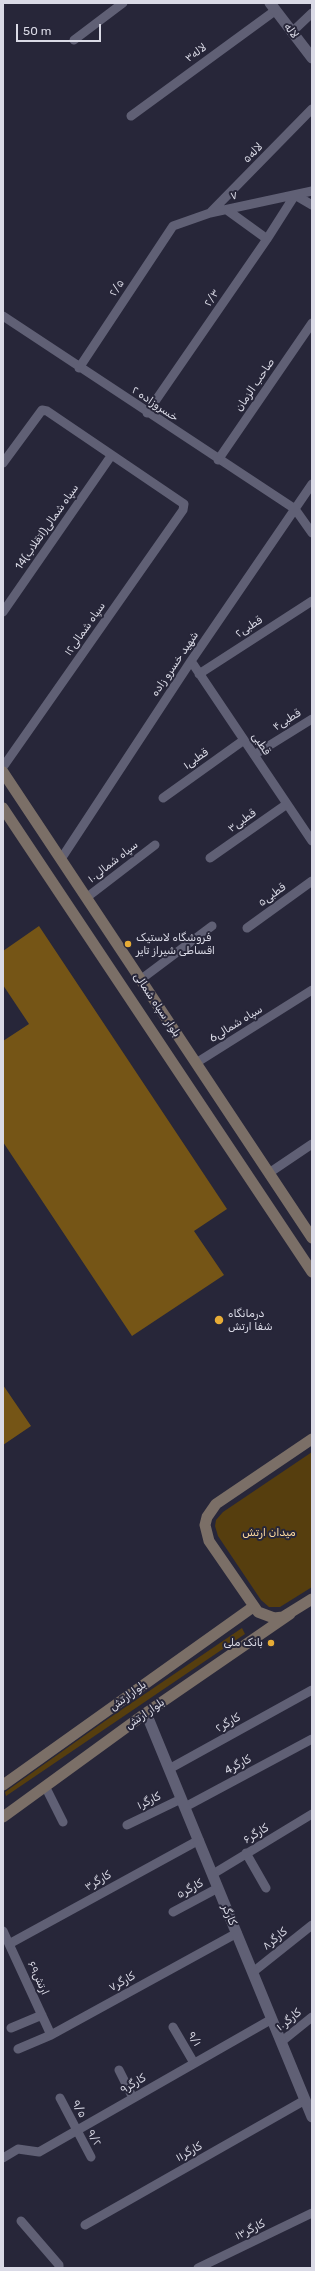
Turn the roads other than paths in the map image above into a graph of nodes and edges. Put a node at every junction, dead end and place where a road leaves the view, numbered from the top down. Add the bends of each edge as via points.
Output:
1 (123, 3) edge
2 (273, 6) edge
3 (312, 13) edge
4 (292, 32) junction
5 (74, 40) dead end
6 (312, 58) edge
7 (312, 109) edge
8 (131, 116) dead end
9 (312, 191) edge
10 (296, 195) junction
11 (312, 205) edge
12 (227, 210) junction
13 (210, 214) junction
14 (178, 223) joint
15 (267, 239) junction
16 (3, 316) edge
17 (312, 323) edge
18 (79, 368) junction
19 (147, 413) junction
20 (111, 456) junction
21 (218, 460) junction
22 (3, 463) edge
23 (312, 484) edge
24 (295, 509) junction
25 (312, 533) edge
26 (312, 601) edge
27 (3, 612) edge
28 (191, 662) junction
29 (199, 674) junction
30 (312, 719) edge
31 (244, 740) junction
32 (254, 755) junction
33 (3, 767) edge
34 (3, 772) edge
35 (163, 798) dead end
36 (287, 804) junction
37 (3, 808) edge
38 (312, 841) edge
39 (155, 845) dead end
40 (210, 858) dead end
41 (61, 859) junction
42 (312, 881) edge
43 (86, 898) junction
44 (212, 926) dead end
45 (247, 928) dead end
46 (140, 980) junction
47 (312, 990) edge
48 (196, 1063) junction
49 (225, 1108) junction
50 (211, 1118) junction
51 (312, 1144) edge
52 (269, 1173) junction
53 (312, 1238) edge
54 (312, 1272) edge
55 (312, 1440) edge
56 (312, 1599) edge
57 (253, 1607) junction
58 (290, 1614) junction
59 (312, 1690) edge
60 (146, 1713) junction
61 (312, 1739) edge
62 (169, 1769) junction
63 (3, 1786) edge
64 (45, 1786) junction
65 (183, 1803) junction
66 (312, 1814) edge
67 (3, 1817) edge
68 (63, 1822) dead end
69 (127, 1825) dead end
70 (199, 1840) junction
71 (246, 1853) junction
72 (213, 1874) junction
73 (218, 1888) junction
74 (266, 1888) dead end
75 (173, 1912) dead end
76 (312, 1925) edge
77 (3, 1931) edge
78 (236, 1933) junction
79 (10, 1947) junction
80 (3, 1954) edge
81 (253, 1972) junction
82 (42, 2015) junction
83 (312, 2017) edge
84 (272, 2019) junction
85 (173, 2027) dead end
86 (11, 2028) dead end
87 (51, 2035) junction
88 (281, 2042) junction
89 (18, 2049) dead end
90 (194, 2063) junction
91 (119, 2070) dead end
92 (60, 2098) dead end
93 (133, 2098) junction
94 (305, 2100) junction
95 (312, 2117) edge
96 (77, 2130) junction
97 (91, 2157) dead end
98 (3, 2158) edge
99 (312, 2213) edge
100 (21, 2221) dead end
101 (85, 2224) dead end
102 (59, 2268) edge
103 (198, 2268) edge

1 - 5 street
2 - 4 street, لاله
2 - 8 street, ۳لاله
3 - 4 street
4 - 6 street, لاله
7 - 13 street, لاله۵
9 - 10 street, ۷
10 - 11 street
10 - 12 street, ۷
10 - 15 street, ۲/۳
12 - 13 street, ۷
12 - 15 street
13 - 14 street, ۷
14 - 18 street, ۲/۵ via 168,232
15 - 19 street, ۲/۳
16 - 18 street, خسروزاده ۲
17 - 21 street, صاحب الزمان
18 - 19 street, خسروزاده ۲
19 - 21 street, خسروزاده ۲
20 - 22 street via 42,410
20 - 27 street, 14سپاه شمالی(اتقلاب)
20 - 33 street, سپاه شمالی۱۲ via 184,504 183,510
21 - 24 street, خسروزاده ۲
23 - 24 street, شهید خسرو زاده
24 - 25 street
24 - 28 street, شهید خسرو زاده
26 - 29 street, قطبی۲
28 - 29 street, قطبی
28 - 41 street, شهید خسرو زاده
29 - 31 street, قطبی
30 - 32 street, قطبی۴
31 - 32 street, قطبی
31 - 35 street, قطبی۱
32 - 36 street, قطبی
34 - 41 main road, بلوار سپاه شمالی
36 - 38 street, قطبی
36 - 40 street, قطبی۳
37 - 50 main road, بلوار سپاه شمالی
39 - 43 street, سپاه شمالی۱۰
41 - 43 main road, بلوار سپاه شمالی
42 - 45 street, قطبی۵
43 - 46 main road, بلوار سپاه شمالی
44 - 46 street
46 - 48 main road, بلوار سپاه شمالی
47 - 48 street, 6سپاه شمالی
48 - 49 main road, بلوار سپاه شمالی
49 - 50 main road
49 - 52 main road, بلوار سپاه شمالی
50 - 54 main road, بلوار سپاه شمالی
51 - 52 street
52 - 53 main road, بلوار سپاه شمالی
55 - 57 main road via 216,1504 206,1517 209,1541
56 - 58 main road
57 - 58 main road via 274,1618
57 - 63 main road, بلوارارتش
58 - 60 main road, بلوار ارتش
59 - 62 street, کارگر۲
60 - 62 street, کارگر
60 - 64 main road, بلوار ارتش
61 - 65 street, 4کارگر
62 - 65 street, کارگر
64 - 67 main road, بلوار ارتش
64 - 68 street
65 - 69 street, کارگر۱
65 - 70 street, کارگر
66 - 71 street, کارگر۶
70 - 72 street, کارگر
70 - 79 street, کارگر۳
71 - 72 street, کارگر۶
71 - 74 street
72 - 73 street, کارگر
73 - 75 street, کارگر۵
73 - 78 street, کارگر
76 - 81 street, کارگر۸
77 - 79 street, ارتش۶۹
78 - 81 street, کارگر
78 - 87 street, کارگر۷
79 - 80 street, کارگر۳
79 - 82 street, ارتش۶۹
81 - 84 street, کارگر
82 - 86 street
82 - 87 street, ارتش۶۹
83 - 88 street, کارگر۱۰
84 - 88 street, کارگر
84 - 90 street, کارگر۹
85 - 90 street, ۹/۱
87 - 89 street, کارگر۷
88 - 94 street, کارگر
90 - 93 street, کارگر۹
91 - 93 street
92 - 96 street, ۹/۵
93 - 96 street, کارگر۹
94 - 95 street, کارگر
94 - 101 street, کارگر۱۱
96 - 97 street, ۹/۲
96 - 98 street, کارگر۹ via 39,2152 18,2149
99 - 103 street, کارگر۱۳
100 - 102 street

